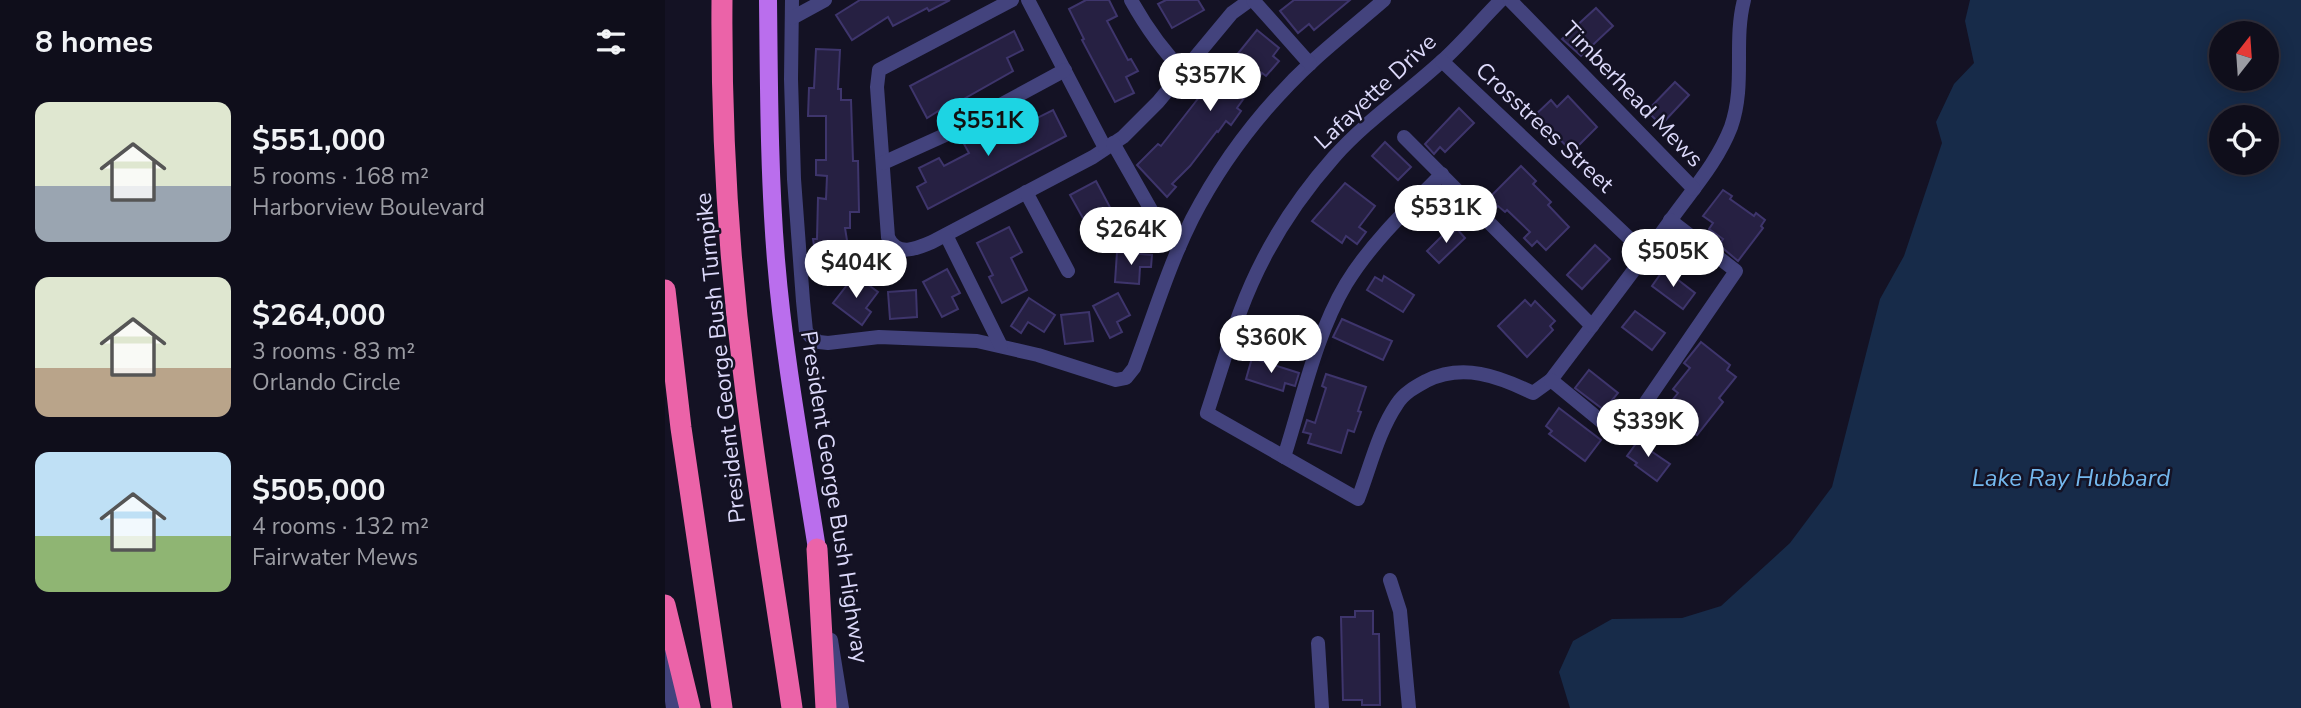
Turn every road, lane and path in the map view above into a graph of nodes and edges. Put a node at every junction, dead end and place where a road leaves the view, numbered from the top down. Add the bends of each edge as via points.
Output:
1 (722, 0) edge
2 (768, 0) edge
3 (792, 0) edge
4 (825, 0) edge
5 (1012, 0) edge
6 (1028, 0) edge
7 (1131, 0) edge
8 (1384, 0) edge
9 (1501, 0) edge
10 (1510, 0) edge
11 (1744, 0) edge
12 (1245, 1) edge
13 (792, 18) junction
14 (1442, 61) junction
15 (1310, 64) junction
16 (1065, 70) junction
17 (1184, 72) junction
18 (1404, 137) dead end
19 (1109, 145) junction
20 (883, 163) junction
21 (1442, 174) junction
22 (1694, 189) junction
23 (1026, 192) junction
24 (1670, 220) junction
25 (946, 235) junction
26 (1179, 247) junction
27 (1647, 255) junction
28 (1068, 271) dead end
29 (665, 290) edge
30 (1592, 326) junction
31 (1001, 346) junction
32 (1552, 380) junction
33 (1284, 457) junction
34 (817, 550) junction
35 (1390, 580) dead end
36 (665, 605) edge
37 (1318, 643) dead end
38 (665, 651) edge
39 (673, 708) edge
40 (690, 708) edge
41 (722, 708) edge
42 (792, 708) edge
43 (826, 708) edge
44 (842, 708) edge
45 (1322, 708) edge
46 (1409, 708) edge

1 - 42 highway, President George Bush Turnpike via 724,138 735,297
2 - 34 main road, President George Bush Highway via 776,260
3 - 13 street
4 - 13 street
5 - 20 street via 879,70
6 - 16 street
7 - 17 street via 1157,43
8 - 15 street
9 - 14 street, Lafayette Drive
10 - 22 street, Timberhead Mews
11 - 22 street via 1738,102 1721,150
12 - 15 street
12 - 17 street
13 - 31 street via 794,179 806,331 819,342 905,337
14 - 27 street, Crosstrees Street
14 - 33 street, Lafayette Drive via 1335,156 1280,229 1240,312 1207,413
15 - 26 street via 1255,123 1225,164
16 - 19 street
16 - 20 street
17 - 19 street via 1140,122
18 - 21 street
19 - 23 street
19 - 26 street via 1156,221
20 - 25 street via 888,237 895,248 916,248
21 - 30 street
21 - 33 street via 1403,212 1346,283 1320,345
22 - 24 street
23 - 25 street
23 - 28 street
24 - 27 street
24 - 32 street via 1736,271 1633,421 1601,421
25 - 31 street
26 - 31 street via 1134,368 1126,378 1116,380
27 - 30 street
29 - 41 highway, President George Bush Turnpike
30 - 32 street
32 - 33 street via 1533,393 1491,374 1450,372 1412,388 1386,423 1358,499
34 - 43 highway
34 - 44 street, President George Bush Highway
35 - 46 street via 1399,611
36 - 40 highway
37 - 45 street
38 - 39 street

